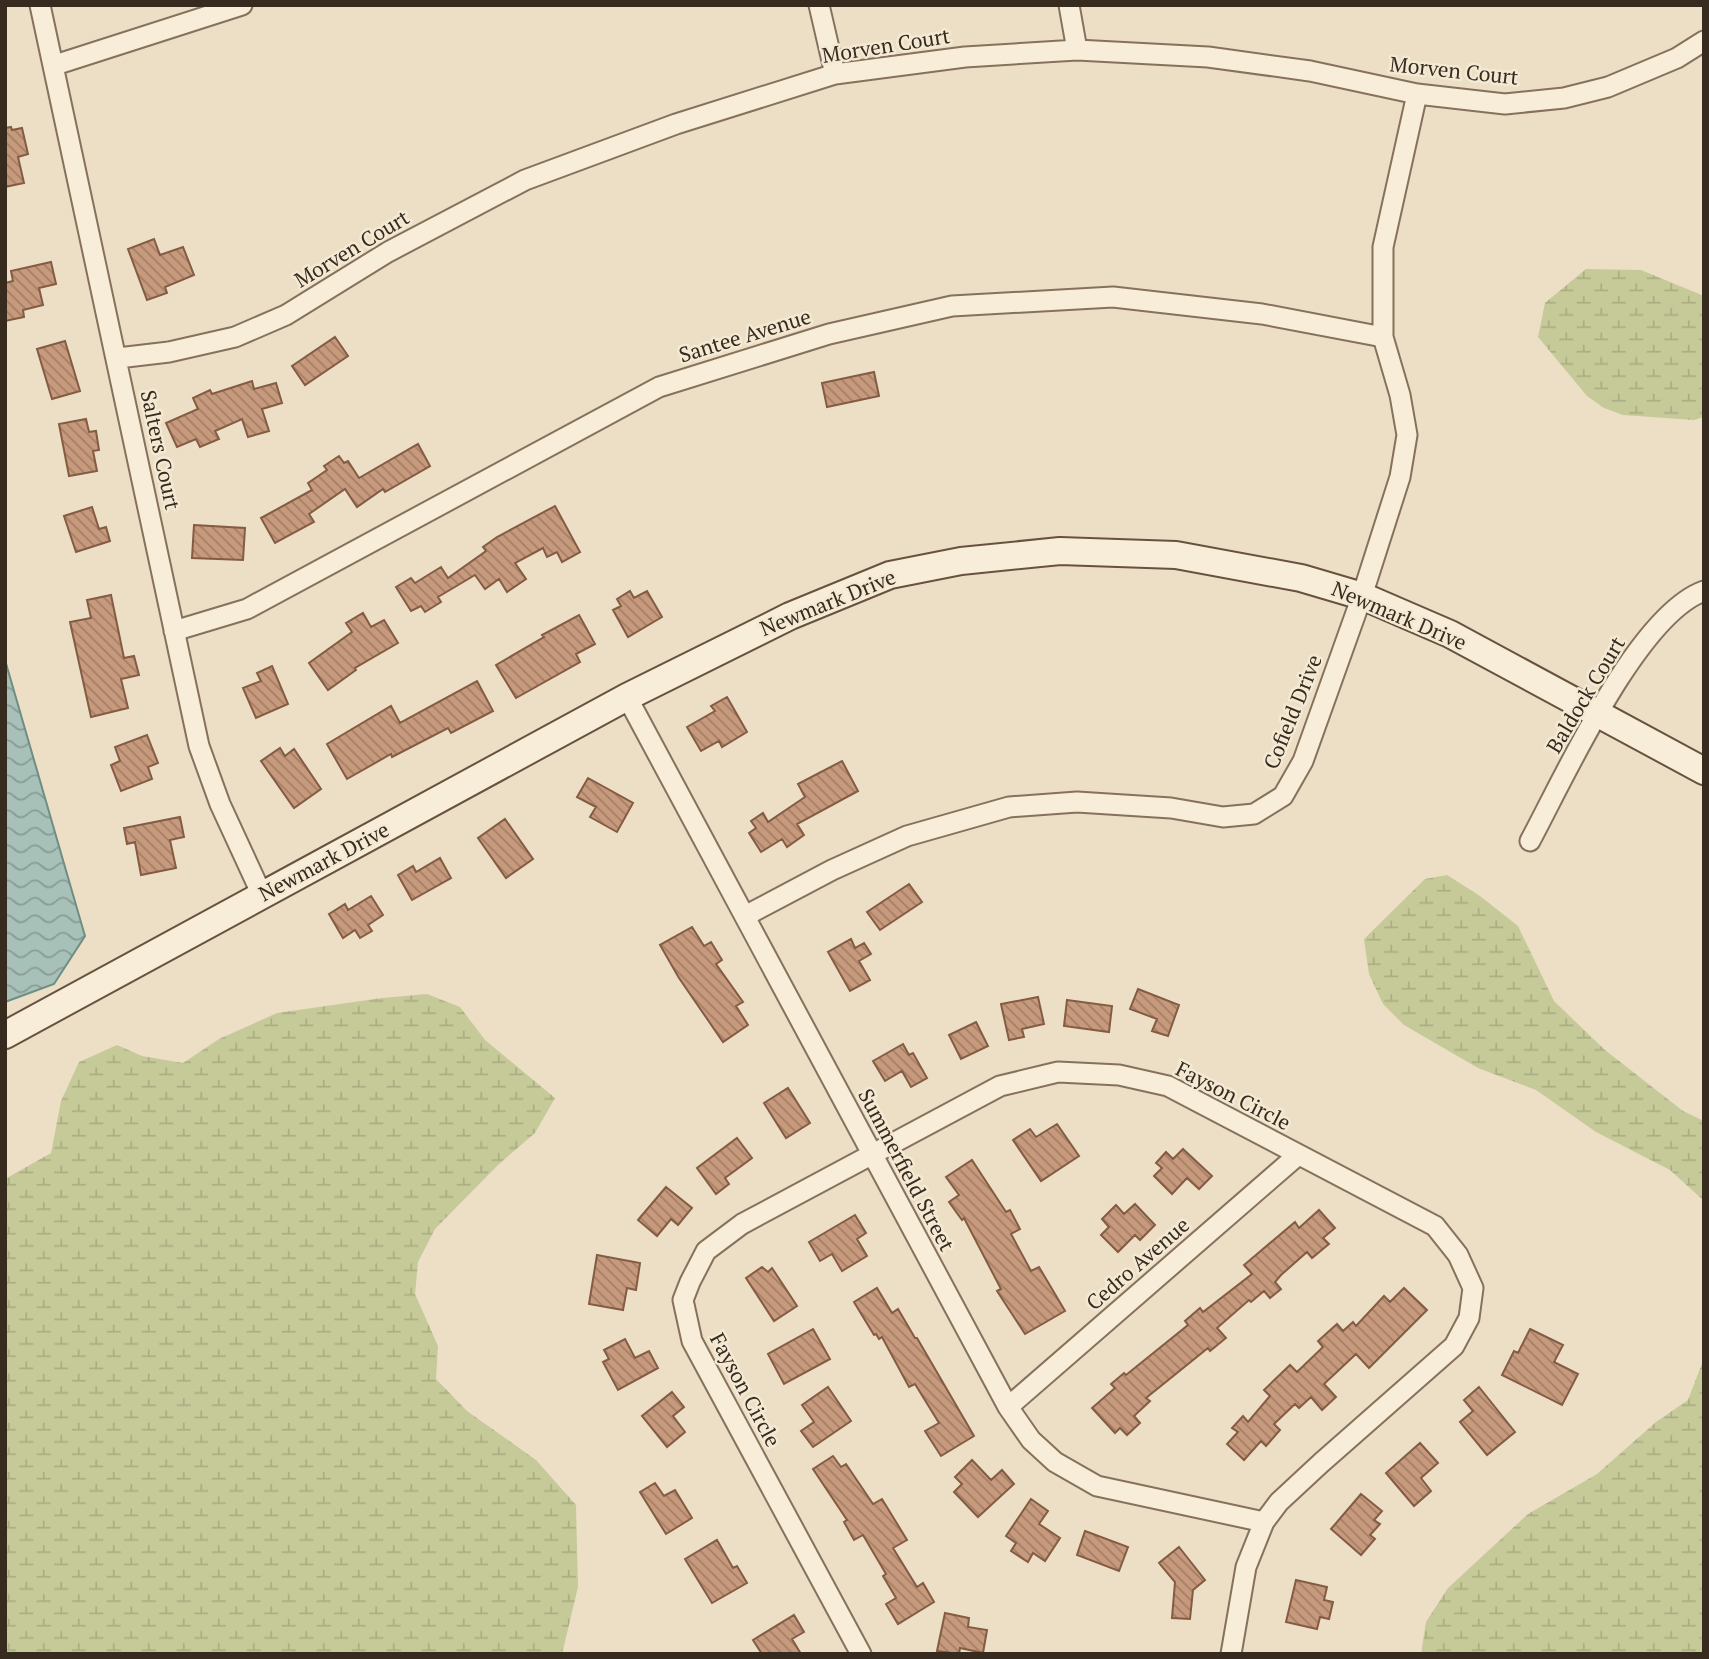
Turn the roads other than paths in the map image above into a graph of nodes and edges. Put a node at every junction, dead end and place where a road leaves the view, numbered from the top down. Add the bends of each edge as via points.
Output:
1 (40, 5) edge
2 (242, 5) edge
3 (819, 5) edge
4 (1069, 5) edge
5 (1704, 41) edge
6 (1077, 50) junction
7 (55, 65) junction
8 (835, 74) junction
9 (1417, 94) junction
10 (1383, 337) junction
11 (118, 358) junction
12 (1704, 591) edge
13 (1362, 596) junction
14 (174, 631) junction
15 (627, 697) junction
16 (1598, 713) junction
17 (1704, 771) edge
18 (1530, 841) dead end
19 (262, 895) junction
20 (745, 916) junction
21 (5, 1035) edge
22 (871, 1154) junction
23 (1298, 1155) junction
24 (1008, 1407) junction
25 (1264, 1522) junction
26 (861, 1654) edge
27 (1231, 1654) edge

1 - 7 street, Salters Court
2 - 7 street
3 - 8 street
4 - 6 street
5 - 9 street, Morven Court via 1677,58 1608,87 1564,98 1505,104
6 - 8 street, Morven Court via 965,57
6 - 9 street, Morven Court via 1221,59 1310,71
7 - 11 street, Salters Court
8 - 11 street, Morven Court via 676,124 525,180 387,252 286,315 235,337
9 - 10 street, Cofield Drive via 1383,247
10 - 13 street, Cofield Drive via 1407,435 1400,477
10 - 14 street, Santee Avenue via 1262,314 1113,297 952,306 830,334 659,387 247,609
11 - 14 street, Salters Court
12 - 16 street, Baldock Court via 1662,620
13 - 15 street, Newmark Drive via 1301,578 1175,555 1060,551 961,561 890,575 790,616
13 - 16 street, Newmark Drive via 1450,635
13 - 20 street, Cofield Drive via 1303,761 1283,796 1254,814 1223,817 1171,808 1077,802 1009,807 907,836
14 - 19 street, Salters Court via 199,746
15 - 19 street, Newmark Drive
15 - 20 street, Summerfield Street
16 - 17 street, Newmark Drive
16 - 18 street, Baldock Court
19 - 21 street, Newmark Drive
20 - 22 street, Summerfield Street
22 - 23 street, Fayson Circle via 1000,1086 1058,1072 1119,1075 1168,1086
22 - 24 street, Summerfield Street
22 - 26 street, Fayson Circle via 742,1224 706,1251 683,1300 692,1341
23 - 24 street, Cedro Avenue
23 - 25 street, Fayson Circle via 1435,1226 1458,1255 1472,1288 1469,1318 1454,1346 1321,1463
24 - 25 street, Summerfield Street via 1031,1440 1097,1486
25 - 27 street, Fayson Circle via 1246,1567

